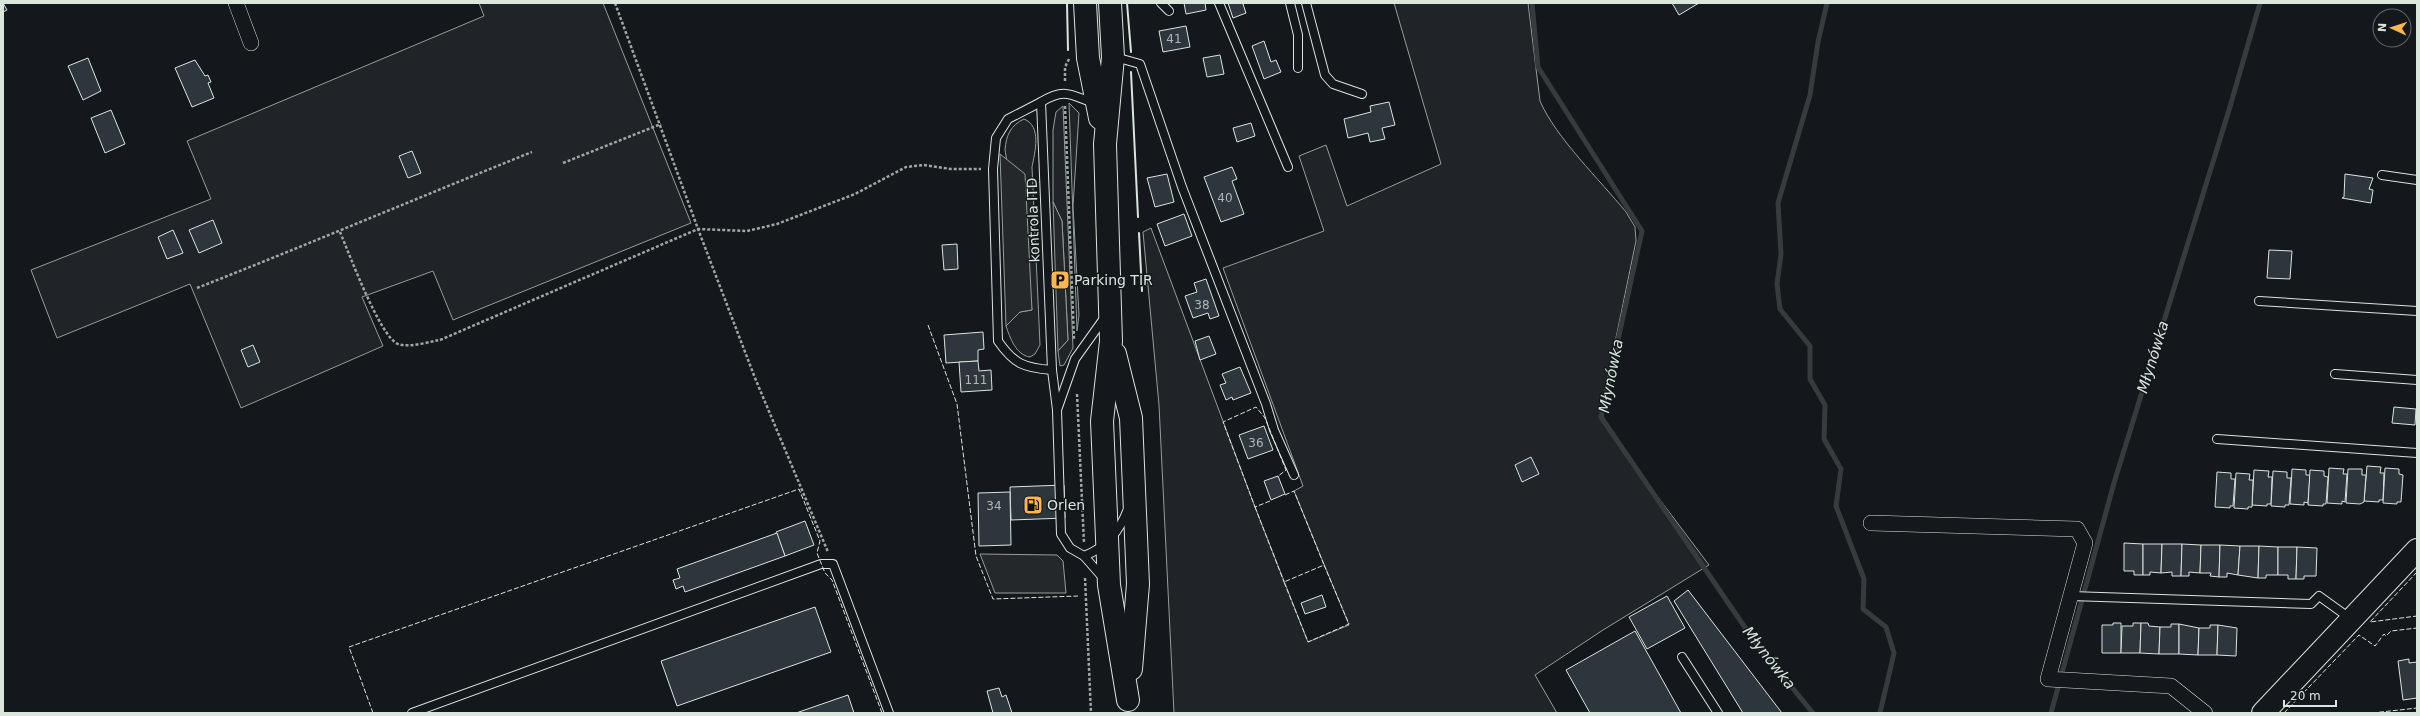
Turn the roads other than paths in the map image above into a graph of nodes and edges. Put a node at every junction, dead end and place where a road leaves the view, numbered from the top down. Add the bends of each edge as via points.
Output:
1 (236, 3) edge
2 (1085, 3) edge
3 (1110, 3) edge
4 (1162, 3) edge
5 (1219, 3) edge
6 (1290, 3) edge
7 (1306, 3) edge
8 (1169, 11) dead end
9 (251, 43) dead end
10 (1113, 57) junction
11 (1298, 68) dead end
12 (1362, 94) dead end
13 (1041, 102) junction
14 (1103, 108) junction
15 (1288, 168) dead end
16 (2382, 175) dead end
17 (2417, 180) edge
18 (2259, 301) dead end
19 (1111, 308) junction
20 (2417, 311) edge
21 (1111, 341) junction
22 (1052, 370) junction
23 (2335, 374) dead end
24 (2417, 380) edge
25 (1057, 410) junction
26 (2217, 439) dead end
27 (2417, 453) edge
28 (1294, 475) dead end
29 (1133, 494) junction
30 (1871, 523) dead end
31 (1107, 544) junction
32 (2417, 550) edge
33 (1084, 556) junction
34 (1109, 585) junction
35 (2071, 596) junction
36 (2351, 619) junction
37 (1682, 657) dead end
38 (1128, 706) edge
39 (412, 713) edge
40 (889, 713) edge
41 (1718, 713) edge
42 (2206, 713) edge
43 (2263, 713) edge

1 - 9 street
2 - 14 main road via 1088,58
3 - 10 main road
4 - 8 lane
5 - 15 lane
6 - 11 lane via 1298,35
7 - 12 lane via 1325,74 1333,84
10 - 14 main road
10 - 28 lane via 1140,64 1182,188 1274,430
13 - 14 lane via 1054,94 1065,93
13 - 22 lane, kontrola ITD
13 - 22 lane via 1008,119 996,138 993,169 998,340 1009,357 1028,368
14 - 19 main road
16 - 17 lane
18 - 20 lane
19 - 21 main road
19 - 25 lane via 1075,359
21 - 29 main road via 1130,418
21 - 31 main road via 1102,421
22 - 25 lane, kontrola ITD
23 - 24 lane
25 - 33 lane, kontrola ITD via 1061,534 1070,548
26 - 27 lane
29 - 31 lane via 1120,525
29 - 38 main road via 1138,584
30 - 35 street via 2077,529 2085,543
31 - 33 lane
31 - 34 main road
32 - 36 main road
33 - 34 lane, kontrola ITD
34 - 38 main road
35 - 36 lane via 2312,604 2319,596
35 - 42 street via 2048,679 2171,686
36 - 43 main road
37 - 41 lane
39 - 40 lane via 807,567 822,564 833,564

